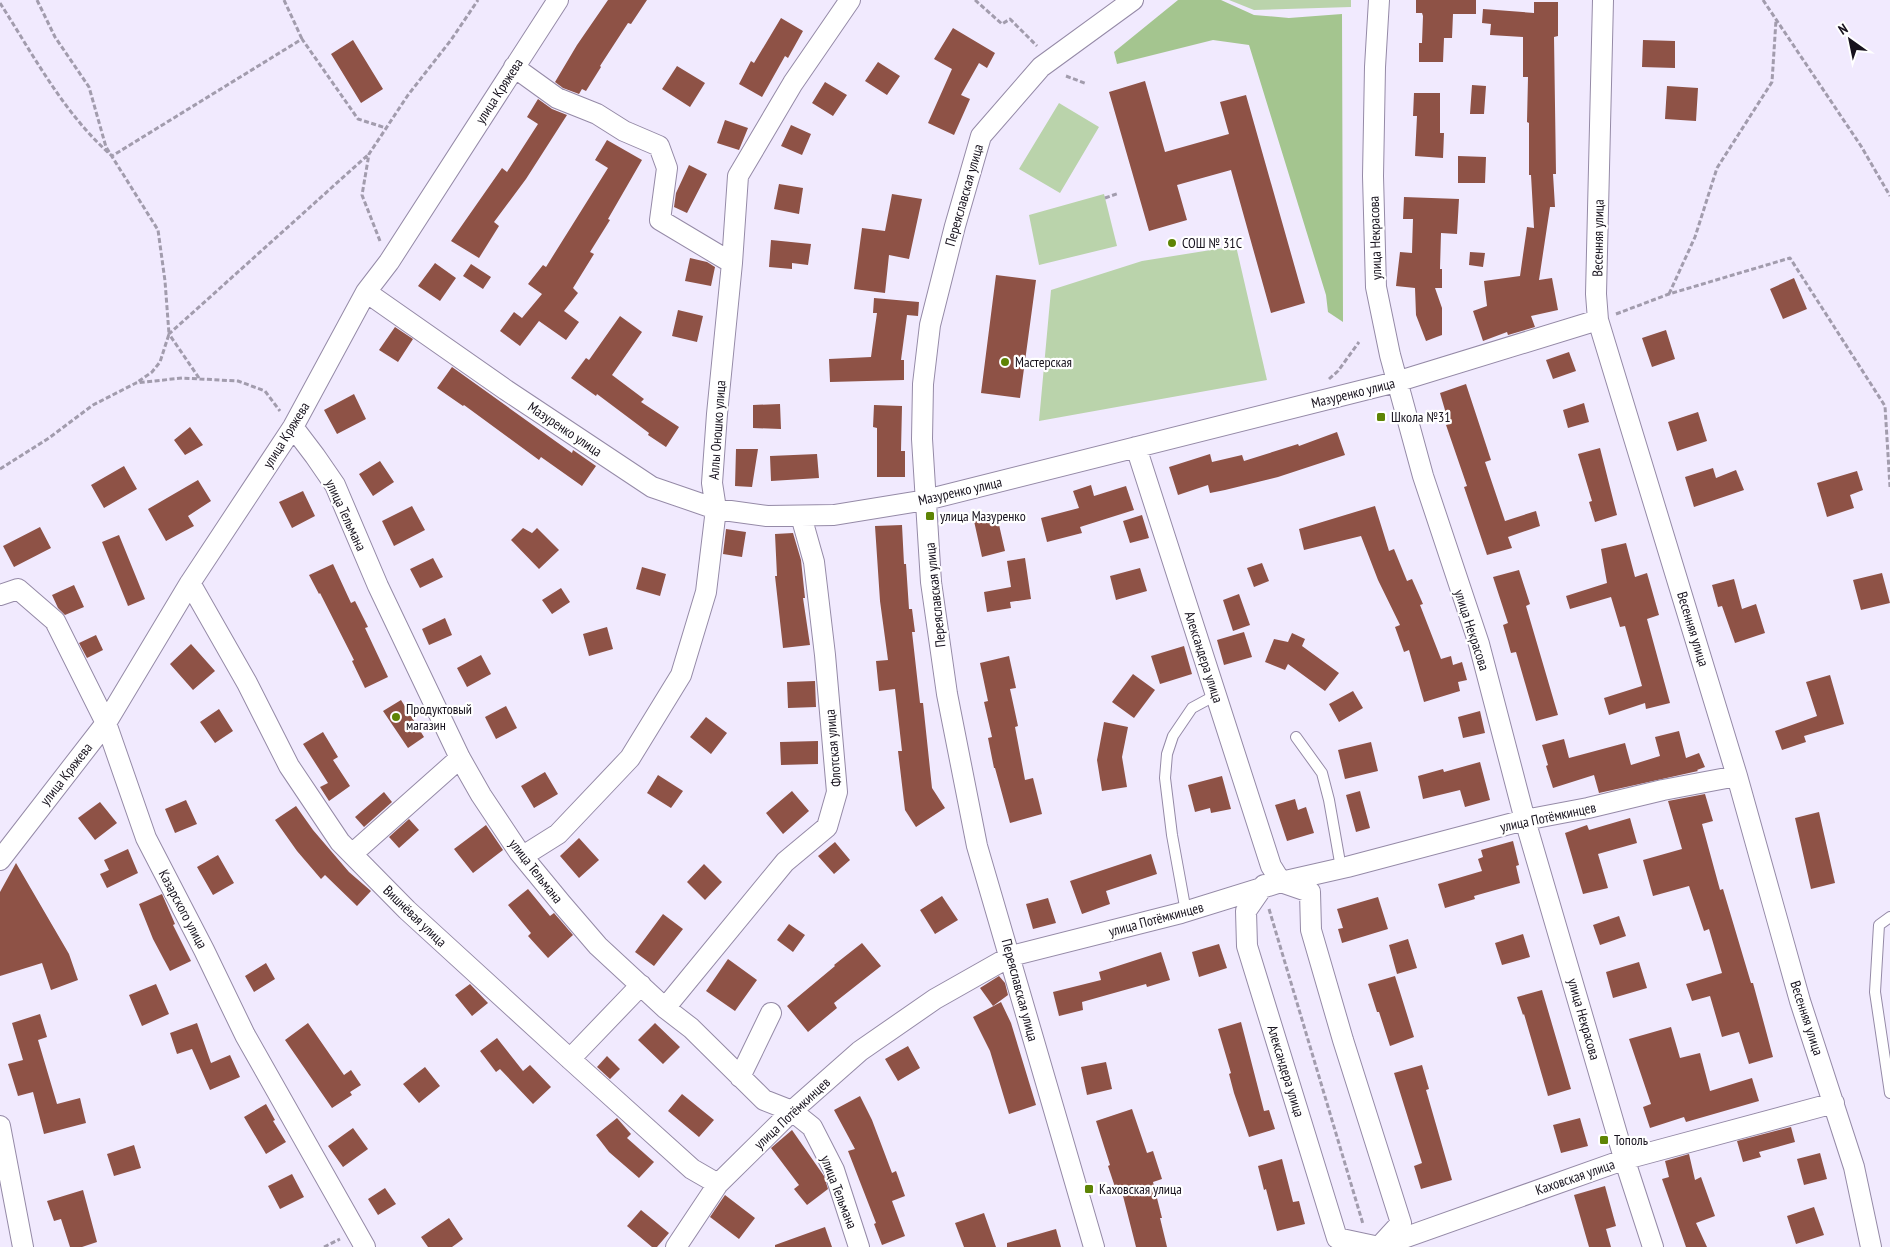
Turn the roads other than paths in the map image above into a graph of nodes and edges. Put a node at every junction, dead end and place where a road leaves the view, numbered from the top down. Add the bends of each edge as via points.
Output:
1 (558, 0) edge
2 (850, 0) edge
3 (1133, 0) edge
4 (1379, 0) edge
5 (1603, 0) edge
6 (514, 67) junction
7 (732, 263) junction
8 (366, 292) junction
9 (1598, 320) junction
10 (1396, 382) junction
11 (293, 427) junction
12 (1136, 447) junction
13 (926, 500) junction
14 (716, 509) junction
15 (801, 516) junction
16 (190, 583) junction
17 (0, 595) edge
18 (1216, 695) junction
19 (106, 723) junction
20 (1296, 737) dead end
21 (460, 758) junction
22 (1737, 776) junction
23 (1525, 820) junction
24 (352, 854) junction
25 (523, 856) junction
26 (0, 860) edge
27 (1341, 868) junction
28 (1271, 886) junction
29 (1186, 912) junction
30 (1890, 917) edge
31 (1011, 956) junction
32 (641, 985) junction
33 (665, 1008) junction
34 (771, 1013) dead end
35 (570, 1059) junction
36 (1889, 1072) edge
37 (740, 1077) junction
38 (1890, 1094) edge
39 (1834, 1103) junction
40 (792, 1112) junction
41 (0, 1126) edge
42 (1626, 1159) junction
43 (718, 1184) junction
44 (1376, 1246) edge
45 (23, 1247) edge
46 (365, 1247) edge
47 (676, 1247) edge
48 (859, 1247) edge
49 (1094, 1247) edge
50 (1653, 1247) edge
51 (1871, 1247) edge

1 - 6 street, улица Кряжева
2 - 7 street, Аллы Оношко улица via 792,83 738,176
3 - 13 street, Переяславская улица via 1041,67 981,136 930,325 923,384
4 - 10 street, улица Некрасова via 1373,176 1376,287
5 - 9 street, Весенняя улица
6 - 7 street via 557,98 659,146 668,168 660,220
6 - 8 street, улица Кряжева via 389,262
7 - 14 street, Аллы Оношко улица via 712,483
8 - 11 street, улица Кряжева
8 - 14 street, Мазуренко улица via 652,487
9 - 10 street, Мазуренко улица
9 - 22 street, Весенняя улица
10 - 12 street, Мазуренко улица
10 - 23 street, улица Некрасова via 1426,486 1479,644
11 - 16 street, улица Кряжева
11 - 21 street, улица Тельмана via 335,485 378,586
12 - 13 street, Мазуренко улица
12 - 18 street, Александера улица
13 - 15 street, Мазуренко улица via 834,516
13 - 31 street, Переяславская улица via 931,582 946,694 978,846
14 - 15 street, Мазуренко улица via 767,516
14 - 25 street, Аллы Оношко улица via 706,592 681,675 630,758 558,834
15 - 33 street, Флотская улица via 814,562 837,792 827,827 785,862
16 - 19 street, улица Кряжева
16 - 24 street, Вишнёвая улица via 290,766 340,842
17 - 19 street, Казарского улица via 18,589 55,621
18 - 28 street, Александера улица
18 - 29 lane via 1192,708 1173,736 1167,754 1166,787
19 - 26 street, улица Кряжева
19 - 46 street, Казарского улица via 146,838 245,1035
20 - 27 lane via 1322,773
21 - 24 street
21 - 25 street, улица Тельмана
22 - 23 street, улица Потёмкинцев
22 - 39 street, Весенняя улица via 1800,1001
23 - 27 street, улица Потёмкинцев
23 - 42 street, улица Некрасова
24 - 35 street, Вишнёвая улица via 406,910
25 - 32 street, улица Тельмана via 598,946
27 - 28 street, улица Потёмкинцев
28 - 29 street, улица Потёмкинцев
28 - 44 street, Александера улица via 1246,911 1247,946 1337,1238
28 - 44 street via 1310,892 1312,930 1401,1223
29 - 31 street, улица Потёмкинцев
30 - 36 lane via 1879,925 1875,992
31 - 40 street, улица Потёмкинцев via 935,999 860,1051
31 - 49 street, Переяславская улица
32 - 33 street, улица Тельмана
32 - 35 street
33 - 37 street, улица Тельмана via 691,1028
34 - 37 street
35 - 43 street, Вишнёвая улица via 692,1169
36 - 38 lane
37 - 40 street, улица Тельмана via 764,1100
39 - 42 street, Каховская улица
39 - 51 street, Весенняя улица via 1854,1167
40 - 43 street, улица Потёмкинцев
40 - 48 street, улица Тельмана via 812,1127 834,1170
41 - 45 street
42 - 44 street, Каховская улица
42 - 50 street, улица Некрасова
43 - 47 street, улица Потёмкинцев

